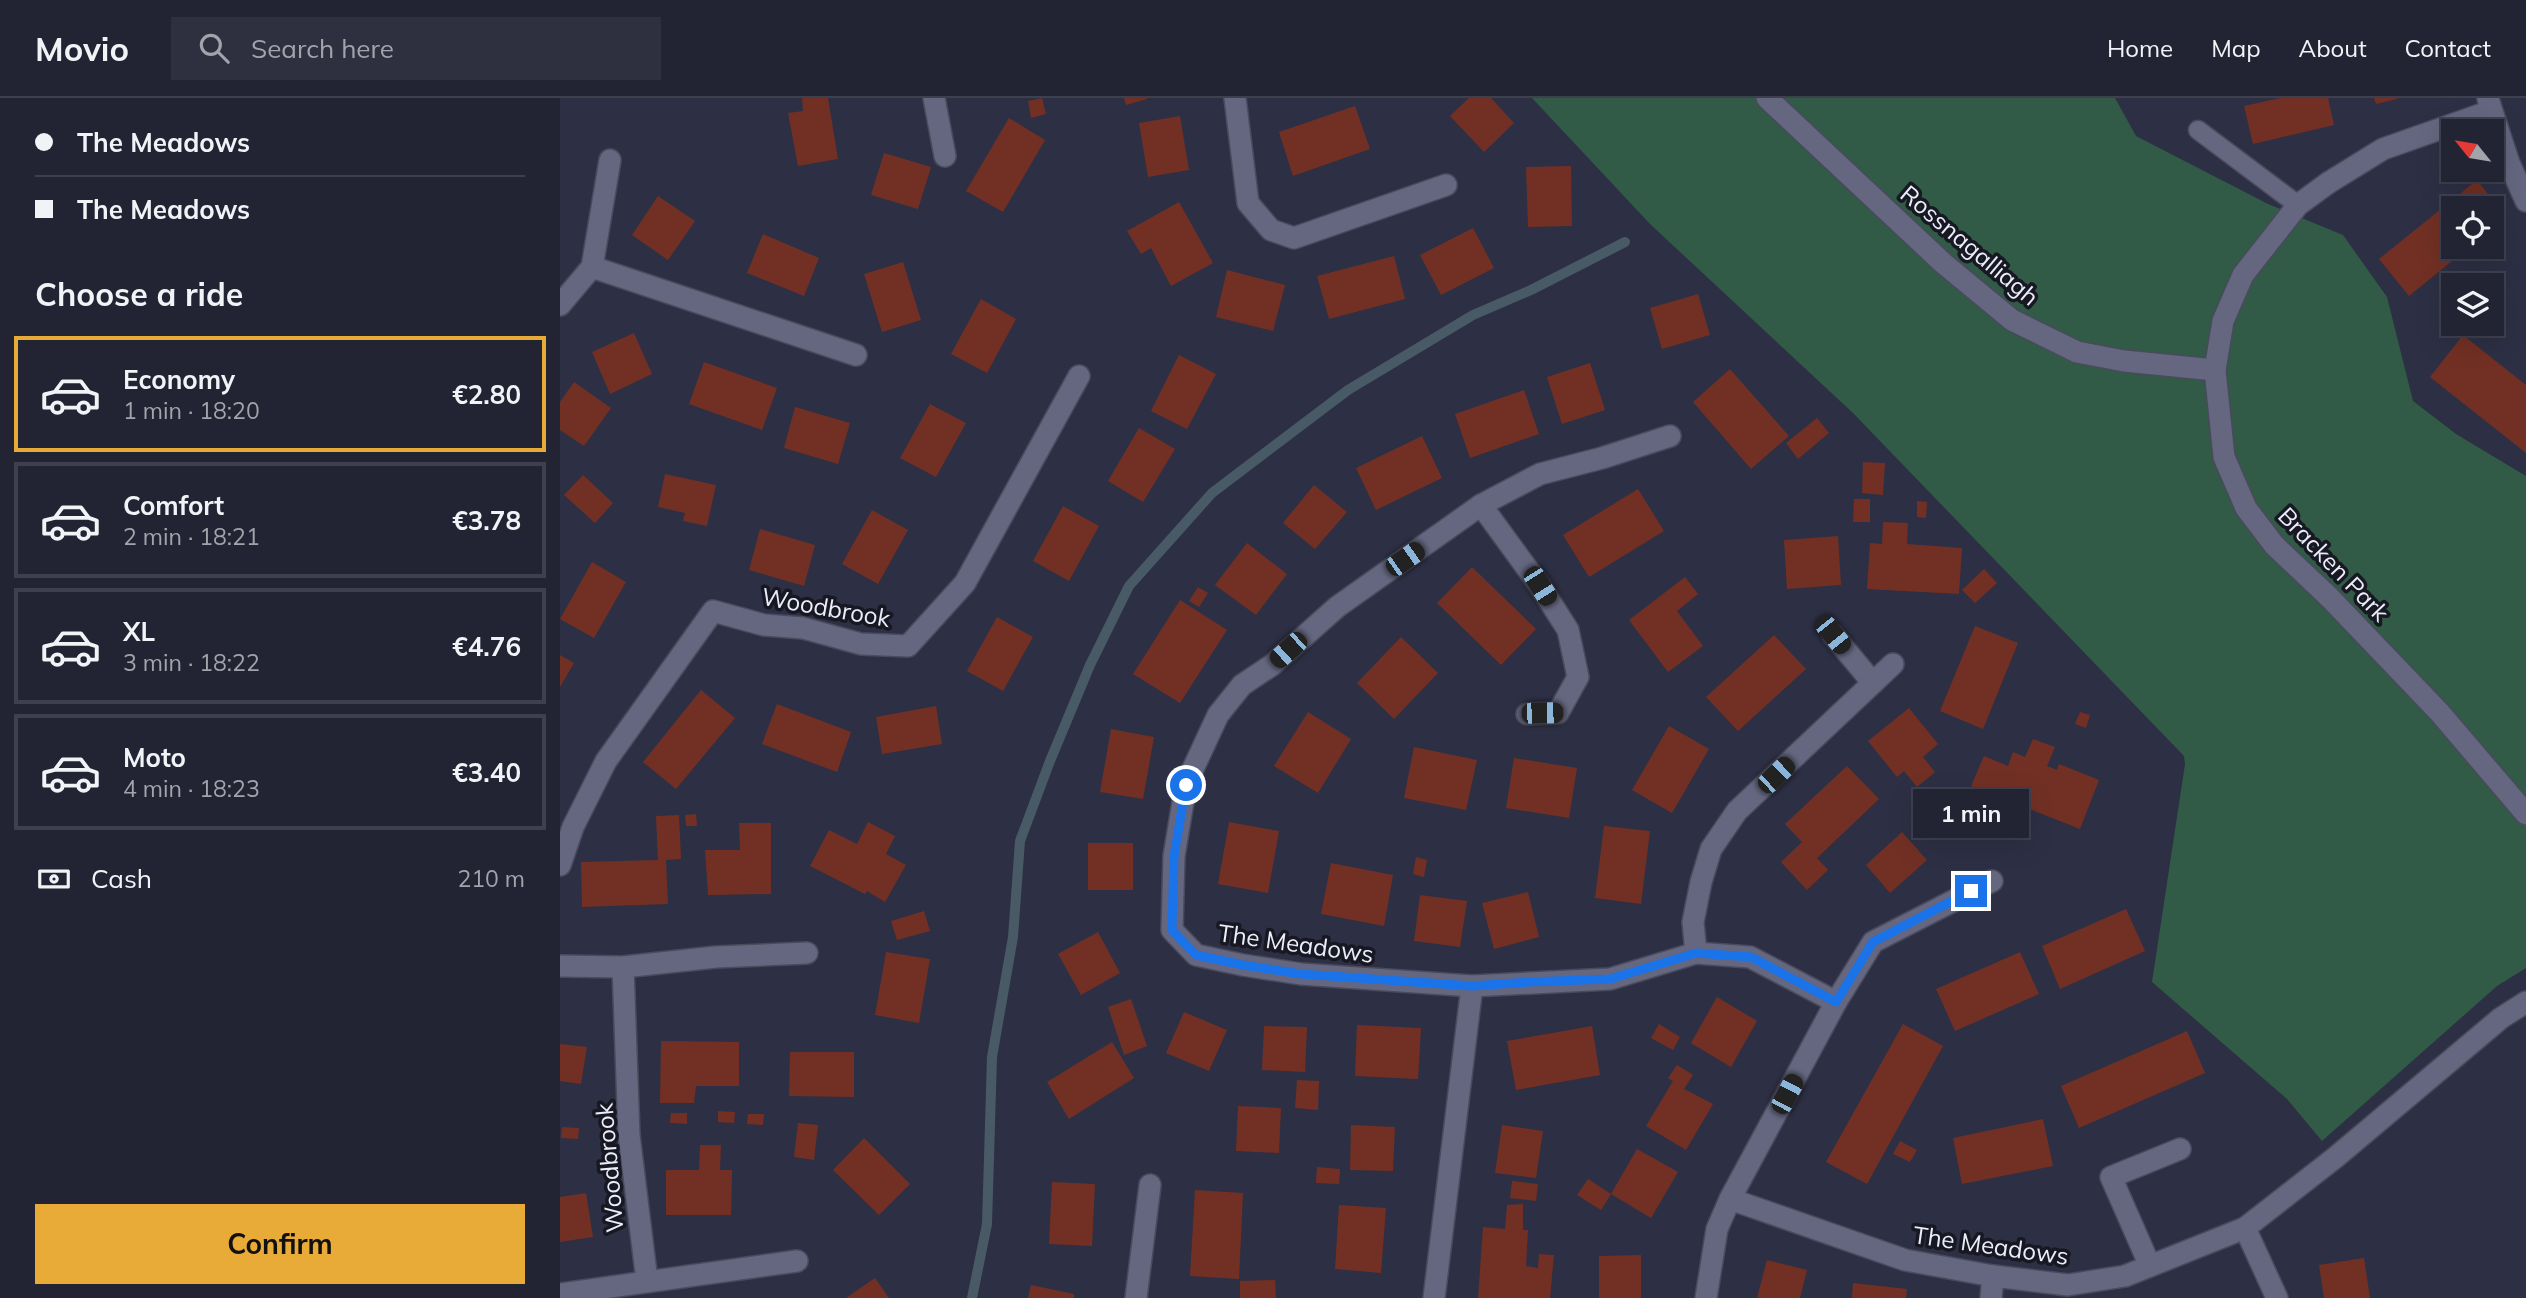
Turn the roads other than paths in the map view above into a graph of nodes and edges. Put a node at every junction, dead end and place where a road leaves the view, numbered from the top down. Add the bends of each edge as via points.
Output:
1 (934, 98) edge
2 (1235, 98) edge
3 (1767, 98) edge
4 (2489, 105) edge
5 (2197, 130) dead end
6 (945, 156) dead end
7 (610, 160) dead end
8 (1446, 185) dead end
9 (2526, 201) edge
10 (2298, 205) junction
11 (592, 267) junction
12 (560, 305) edge
13 (856, 355) dead end
14 (2215, 370) junction
15 (1079, 376) dead end
16 (1670, 436) dead end
17 (1481, 505) junction
18 (1833, 635) dead end
19 (1893, 664) dead end
20 (1873, 683) junction
21 (1527, 714) dead end
22 (2526, 814) edge
23 (560, 865) edge
24 (1992, 881) dead end
25 (807, 953) dead end
26 (1696, 953) junction
27 (560, 966) edge
28 (623, 967) junction
29 (1472, 986) junction
30 (1836, 1002) junction
31 (2526, 1002) edge
32 (2180, 1149) dead end
33 (1150, 1185) dead end
34 (1731, 1199) junction
35 (2245, 1228) junction
36 (797, 1261) dead end
37 (2150, 1266) junction
38 (1993, 1276) junction
39 (647, 1281) junction
40 (560, 1294) edge
41 (1136, 1298) edge
42 (1434, 1298) edge
43 (1706, 1298) edge
44 (1992, 1298) edge
45 (2277, 1298) edge

1 - 6 street
2 - 8 street via 1248,203 1271,230 1294,238
3 - 14 street, Rossnagalliagh via 1943,263 2012,320 2077,352
4 - 9 street, Bracken Park
4 - 10 street, Bracken Park via 2383,149
5 - 10 lane
7 - 11 street
10 - 14 street, Bracken Park via 2243,275 2223,321
11 - 12 street
11 - 13 street
14 - 22 street, Bracken Park via 2224,457 2246,508 2274,545 2440,713
15 - 23 street, Woodbrook via 965,583 908,646 861,644 713,611 606,761
16 - 17 street, The Meadows via 1540,474
17 - 21 street via 1568,630 1578,677 1558,713
17 - 29 street, The Meadows via 1336,607 1272,665 1242,685 1218,715 1186,785 1174,856 1172,930 1196,955 1301,974
18 - 20 street
19 - 20 street
20 - 26 street via 1737,811 1711,849 1693,922
24 - 30 street via 1873,942
25 - 28 street
26 - 29 street, The Meadows via 1610,979
26 - 30 street, The Meadows via 1751,957
27 - 28 street
28 - 39 street, Woodbrook via 629,1135
29 - 42 street
30 - 34 street
31 - 35 street, The Meadows
32 - 37 street via 2111,1177
33 - 41 street
34 - 38 street, The Meadows via 1905,1260
34 - 43 street via 1717,1229
35 - 37 street, The Meadows
35 - 45 street
36 - 39 street
37 - 38 street, The Meadows via 2125,1276 2068,1285
38 - 44 street
39 - 40 street

